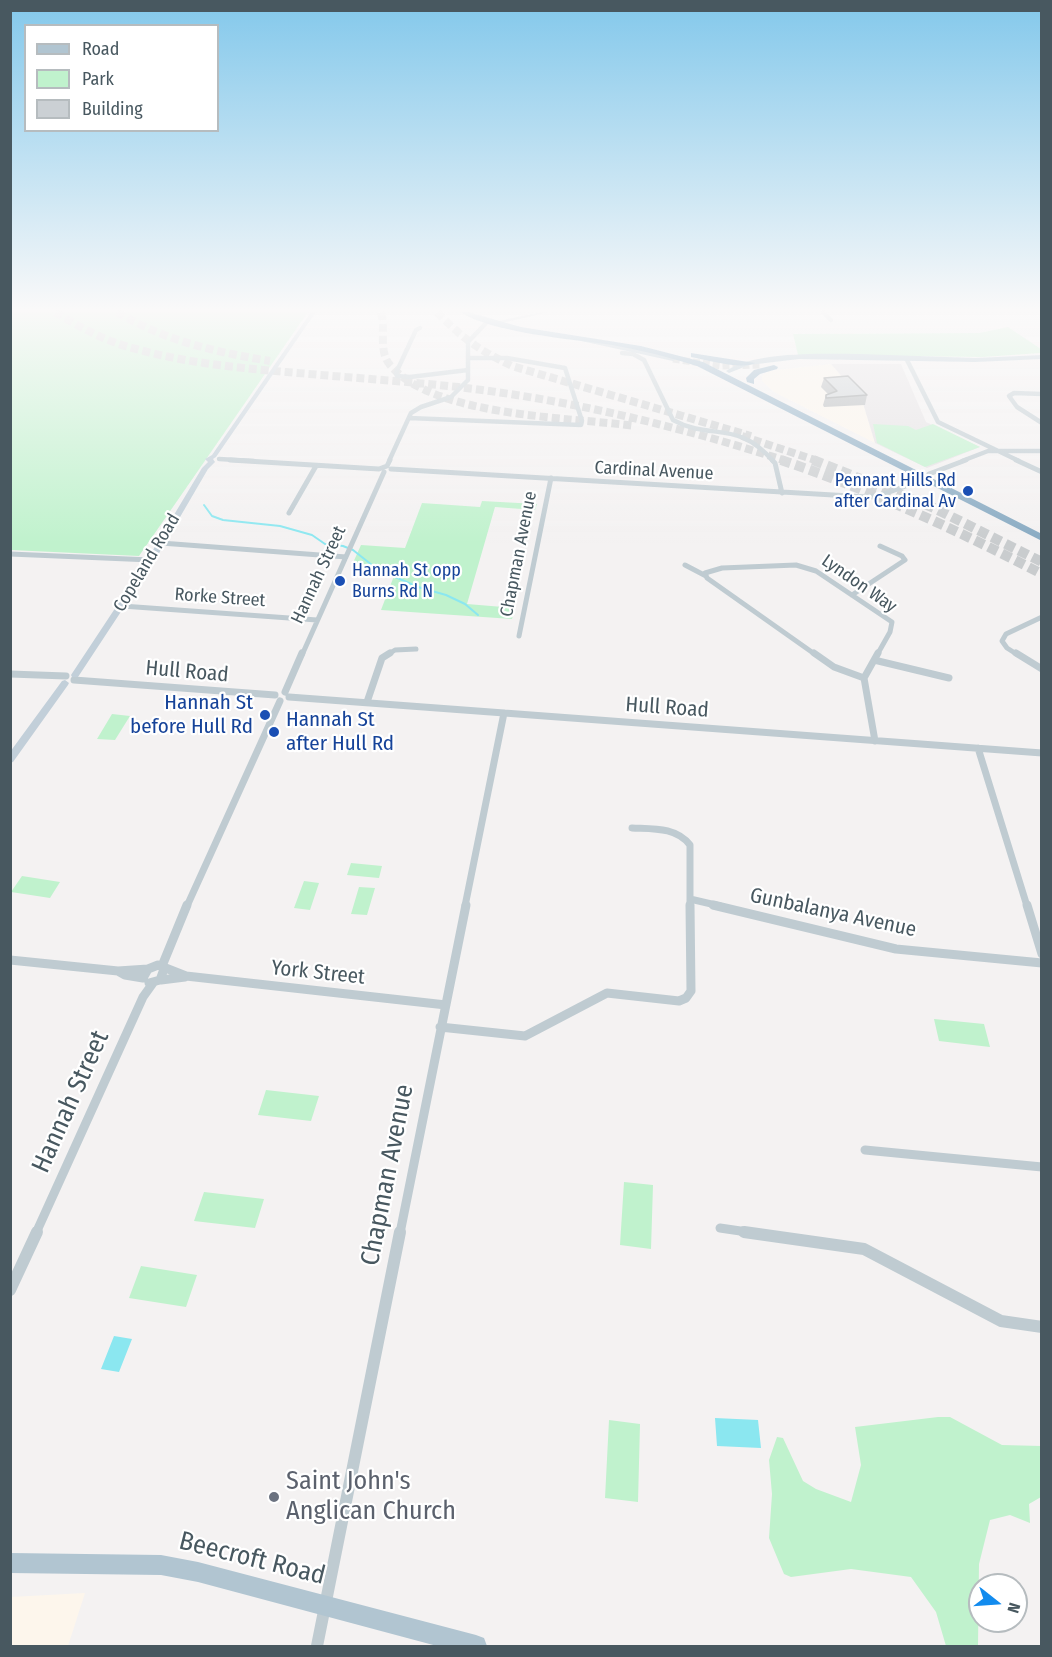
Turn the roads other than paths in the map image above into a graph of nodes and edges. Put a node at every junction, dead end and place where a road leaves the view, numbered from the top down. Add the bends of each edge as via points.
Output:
1 (258, 389) edge
2 (460, 389) edge
3 (572, 389) edge
4 (658, 389) edge
5 (753, 389) edge
6 (764, 389) edge
7 (921, 389) edge
8 (1041, 394) edge
9 (408, 418) junction
10 (1041, 423) edge
11 (995, 450) junction
12 (1041, 451) edge
13 (215, 459) junction
14 (316, 466) junction
15 (385, 469) junction
16 (1041, 472) edge
17 (922, 475) junction
18 (551, 478) junction
19 (782, 493) junction
20 (289, 513) dead end
21 (1041, 531) edge
22 (1041, 538) edge
23 (161, 543) junction
24 (880, 546) dead end
25 (10, 554) edge
26 (347, 555) junction
27 (151, 560) junction
28 (712, 570) junction
29 (706, 576) junction
30 (852, 595) junction
31 (122, 606) junction
32 (1041, 616) edge
33 (317, 620) junction
34 (519, 636) dead end
35 (416, 649) dead end
36 (874, 660) junction
37 (1041, 669) edge
38 (10, 674) edge
39 (864, 678) junction
40 (949, 678) dead end
41 (70, 679) junction
42 (287, 694) junction
43 (278, 698) junction
44 (367, 702) junction
45 (504, 713) junction
46 (875, 741) junction
47 (978, 748) junction
48 (1041, 753) edge
49 (10, 760) edge
50 (632, 828) dead end
51 (690, 899) junction
52 (1041, 954) edge
53 (10, 960) edge
54 (1041, 963) edge
55 (158, 967) junction
56 (118, 970) junction
57 (186, 976) junction
58 (151, 981) junction
59 (446, 1005) junction
60 (440, 1027) junction
61 (865, 1150) dead end
62 (1041, 1167) edge
63 (720, 1228) dead end
64 (10, 1290) edge
65 (1041, 1327) edge
66 (10, 1563) edge
67 (326, 1605) junction
68 (317, 1647) edge
69 (476, 1647) edge

1 - 13 main road, Copeland Road via 215,451
2 - 9 street via 452,397 421,407
3 - 9 street via 583,426
4 - 19 street via 673,420 738,434 762,448 775,463
5 - 17 highway
6 - 17 highway
7 - 11 street via 935,419
8 - 10 street via 1009,396 1017,407
9 - 15 street, Hannah Street
11 - 12 street, Cardinal Avenue
11 - 16 street
11 - 17 street, Cardinal Avenue
13 - 14 street, Cardinal Avenue
13 - 23 main road, Copeland Road via 196,481
14 - 15 street, Cardinal Avenue
14 - 20 street
15 - 18 street, Cardinal Avenue
15 - 26 street, Hannah Street
17 - 19 street, Cardinal Avenue via 881,495 867,497
17 - 21 highway
17 - 22 highway
18 - 19 street, Cardinal Avenue
18 - 34 street, Chapman Avenue
23 - 26 street
23 - 27 main road, Copeland Road
24 - 30 street via 905,560
25 - 27 street
26 - 33 street, Hannah Street
27 - 31 main road, Copeland Road
28 - 29 street
28 - 29 street, Lyndon Way via 686,566
28 - 30 street, Lyndon Way via 800,565
29 - 39 street, Lyndon Way via 834,667
30 - 36 street, Lyndon Way via 892,622
31 - 33 street, Rorke Street
31 - 41 main road, Copeland Road
32 - 37 street via 1006,634 1002,641 1006,648
33 - 42 street, Hannah Street
35 - 44 street via 395,650 382,658
36 - 39 street, Lyndon Way
36 - 40 street
38 - 41 street, Hull Road
39 - 46 street
41 - 43 street, Hull Road
41 - 49 main road, Copeland Road
42 - 43 street
42 - 44 street, Hull Road
43 - 55 street
44 - 45 street, Hull Road
45 - 46 street, Hull Road
45 - 59 street, Chapman Avenue
46 - 47 street, Hull Road
47 - 48 street, Hull Road
47 - 52 street
50 - 51 street via 686,836 690,845
51 - 54 street, Gunbalanya Avenue via 896,949
51 - 60 street via 691,991 686,998 679,1001 607,993 525,1036
53 - 56 street, York Street
55 - 56 street, York Street
55 - 57 street, York Street
55 - 58 street
55 - 58 street via 165,975
56 - 58 street, York Street
57 - 58 street, York Street
57 - 59 street, York Street
58 - 64 street, Hannah Street
59 - 60 street, Chapman Avenue
60 - 67 street, Chapman Avenue
61 - 62 street
63 - 65 street via 864,1249 1001,1321
66 - 67 main road, Beecroft Road via 161,1565
67 - 68 street, Chapman Avenue
67 - 69 main road, Beecroft Road

